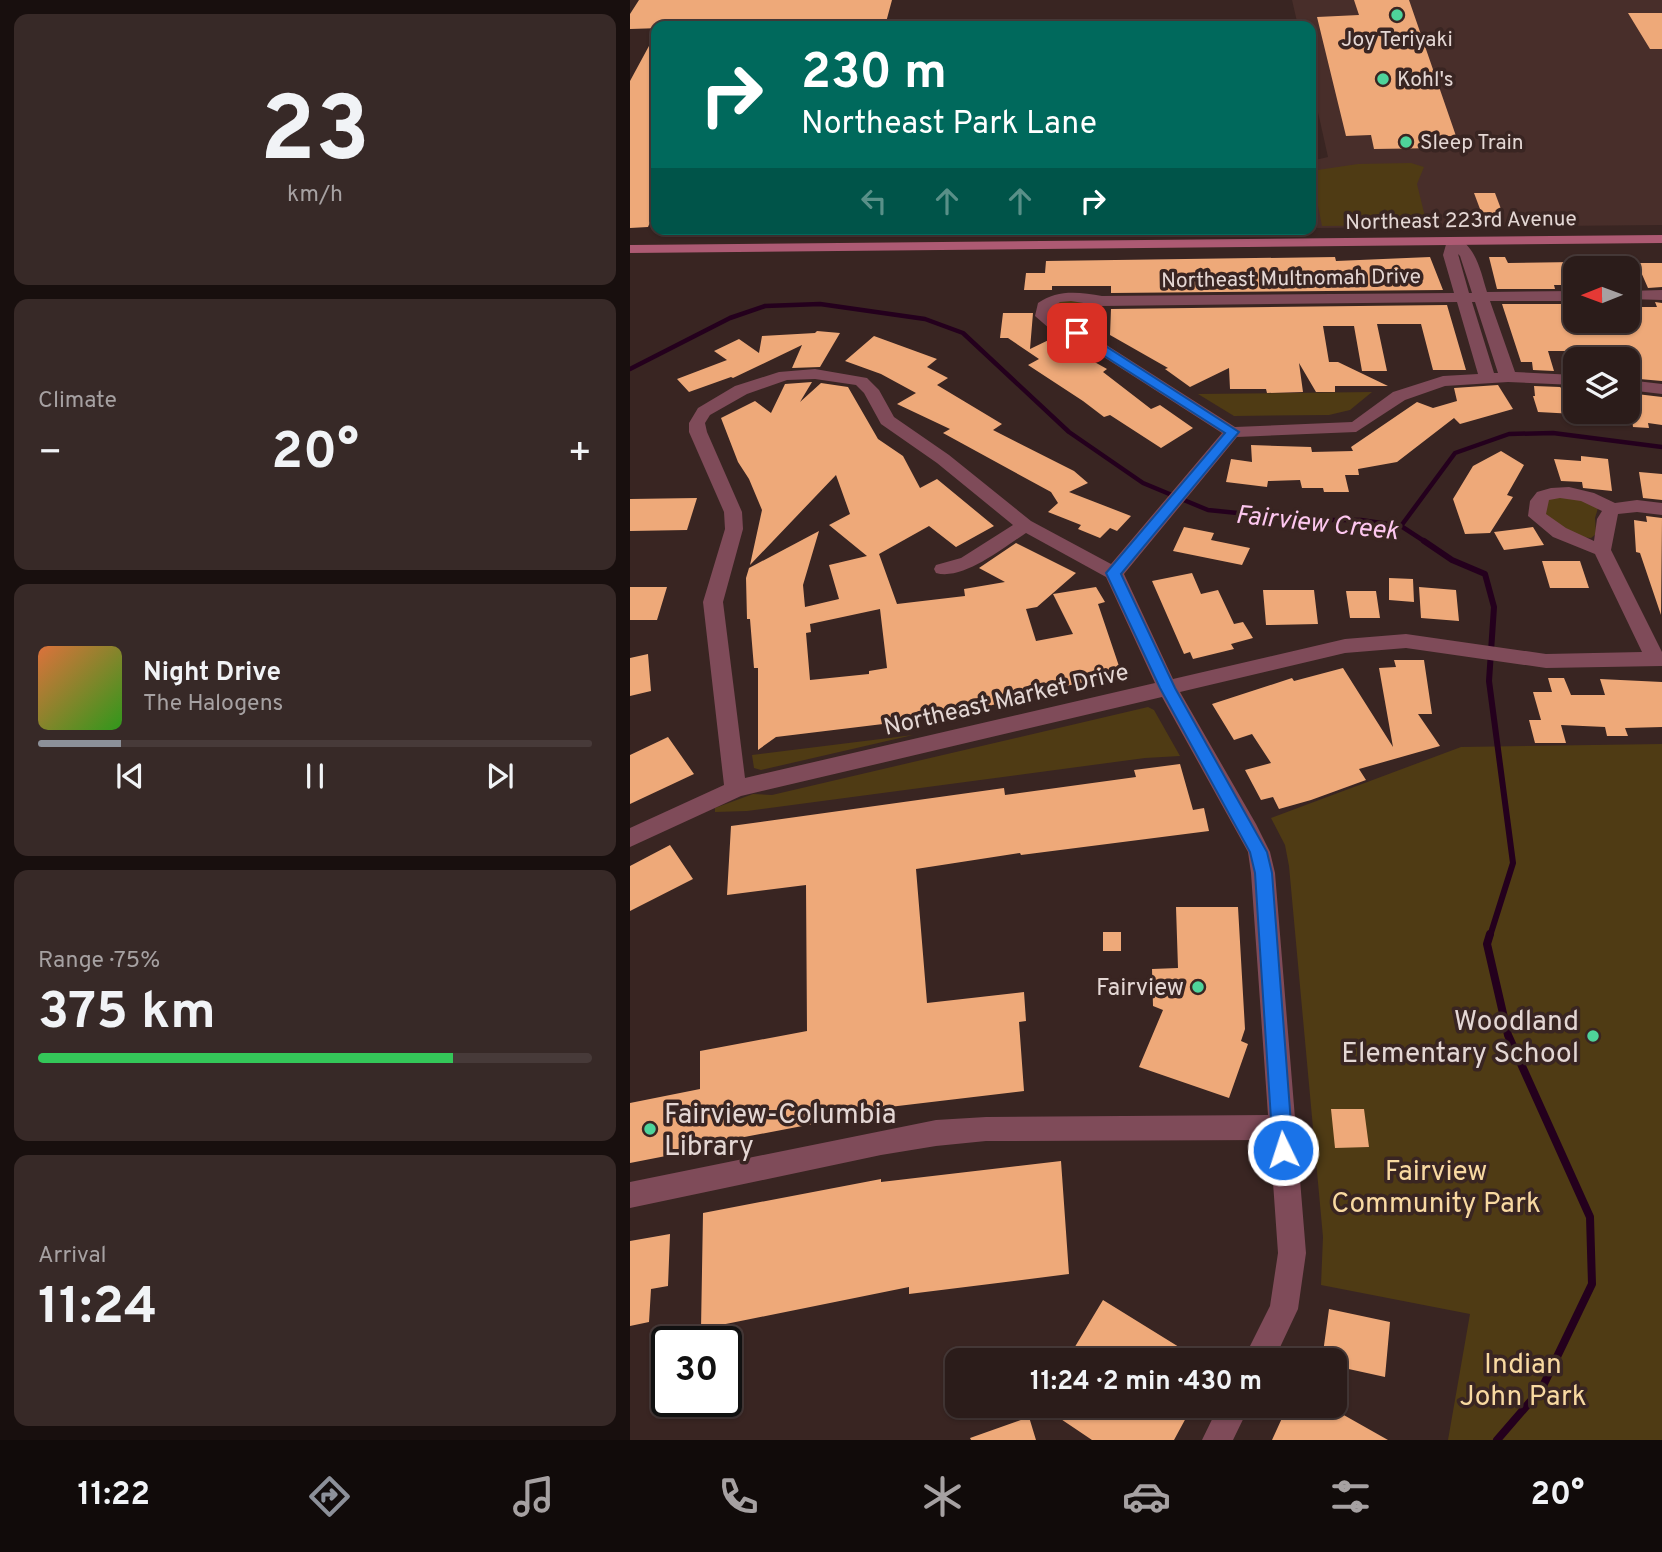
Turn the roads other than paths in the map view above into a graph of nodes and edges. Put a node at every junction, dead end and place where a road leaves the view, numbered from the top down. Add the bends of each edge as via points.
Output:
1 (1662, 239) edge
2 (1454, 241) junction
3 (630, 249) edge
4 (1640, 295) edge
5 (1662, 295) edge
6 (1480, 296) junction
7 (1563, 296) edge
8 (1461, 297) junction
9 (1487, 377) junction
10 (1508, 377) junction
11 (1563, 379) edge
12 (1640, 387) edge
13 (1662, 389) edge
14 (1232, 432) junction
15 (1612, 509) junction
16 (1662, 509) edge
17 (1025, 524) junction
18 (1602, 550) junction
19 (943, 569) dead end
20 (1114, 573) junction
21 (1659, 659) edge
22 (1167, 688) junction
23 (736, 789) junction
24 (630, 838) edge
25 (1281, 1127) junction
26 (630, 1195) edge
27 (1264, 1348) edge
28 (1228, 1418) edge
29 (1217, 1440) edge

1 - 2 main road, Northeast 223rd Avenue
2 - 3 main road, Northeast 223rd Avenue
2 - 6 street via 1467,255
2 - 8 street via 1450,255
4 - 5 street
6 - 7 street, Northeast Multnomah Drive
6 - 8 street, Northeast Multnomah Drive
6 - 10 street
8 - 9 street
8 - 14 street, Northeast Multnomah Drive via 1090,317
9 - 10 street
9 - 14 street via 1443,381 1399,396 1356,427
10 - 11 street
12 - 13 street
14 - 20 street
15 - 16 street
15 - 18 street
15 - 18 street via 1592,498 1558,493 1543,496 1536,510 1544,522 1581,544
17 - 19 street via 968,562
17 - 20 street
17 - 23 street via 887,420 861,381 785,375 741,390 704,412 696,424 698,432 733,512 734,529 713,602
18 - 21 street
20 - 22 street
21 - 22 street, Northeast Market Drive via 1546,661 1406,641 1375,642
22 - 23 street, Northeast Market Drive
22 - 25 street via 1259,852
23 - 24 street, Northeast Market Drive
25 - 26 street via 936,1133
25 - 27 street via 1292,1253 1283,1309
28 - 29 street

